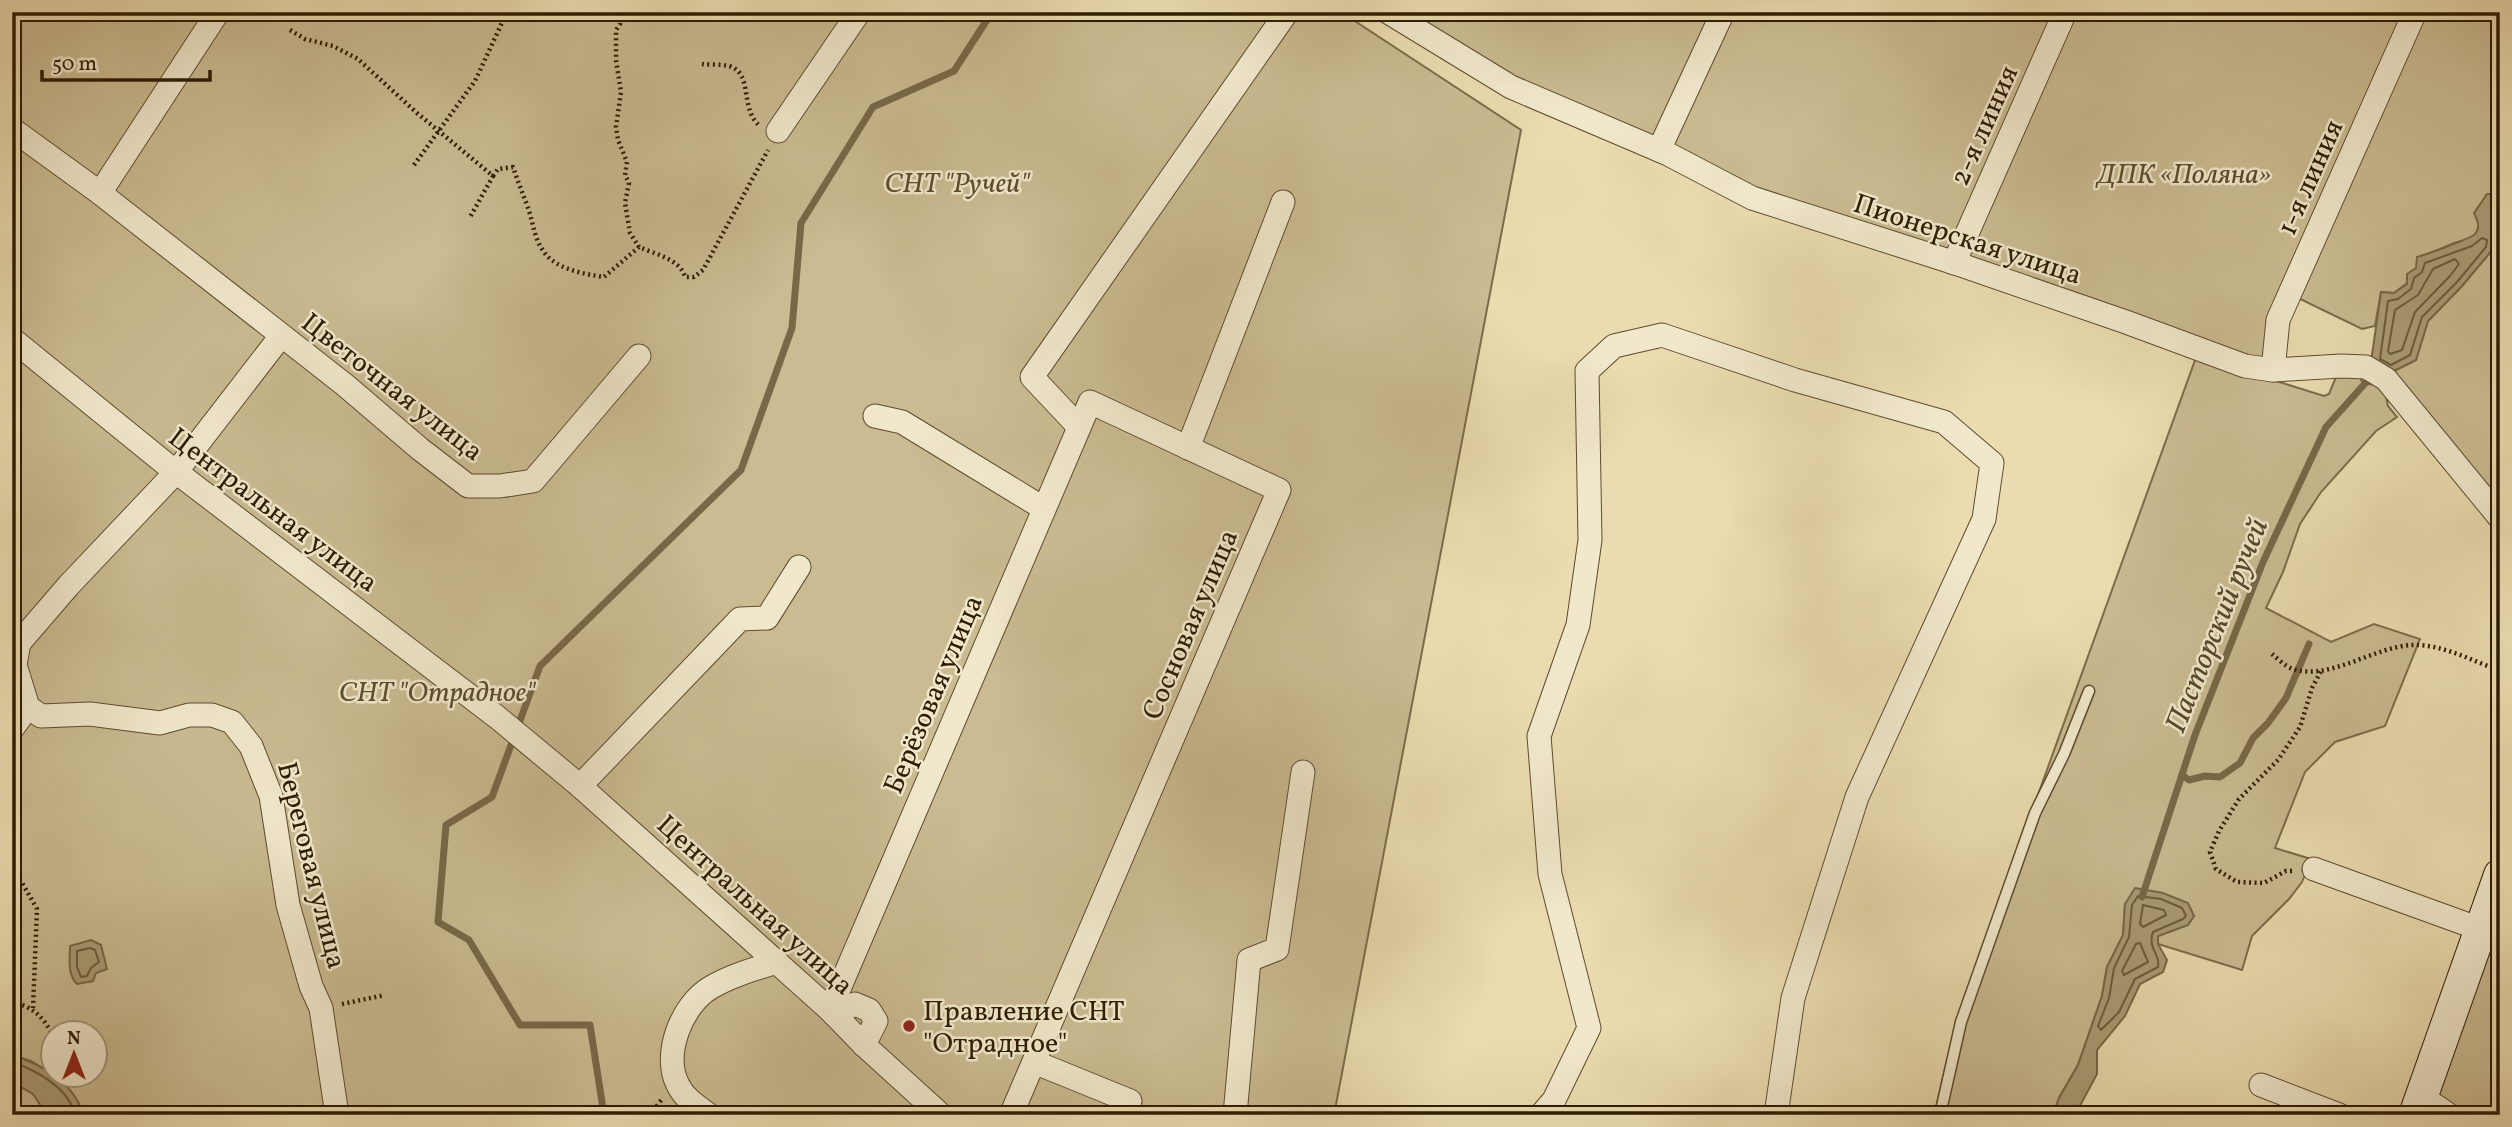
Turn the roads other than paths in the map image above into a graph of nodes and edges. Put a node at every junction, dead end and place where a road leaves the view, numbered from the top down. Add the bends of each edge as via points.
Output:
1 (218, 12) edge
2 (859, 12) edge
3 (1287, 12) edge
4 (1388, 12) edge
5 (1723, 12) edge
6 (2065, 12) edge
7 (2415, 12) edge
8 (1415, 19) edge
9 (12, 129) edge
10 (776, 134) road end
11 (1658, 150) junction
12 (100, 193) junction
13 (1283, 202) dead end
14 (1954, 263) junction
15 (281, 336) junction
16 (12, 339) edge
17 (639, 356) dead end
18 (2273, 370) junction
19 (875, 416) dead end
20 (1079, 427) junction
21 (1188, 448) junction
22 (176, 472) junction
23 (1043, 508) junction
24 (2500, 518) edge
25 (799, 567) dead end
26 (15, 644) edge
27 (2089, 691) dead end
28 (27, 707) junction
29 (12, 729) edge
30 (1303, 772) dead end
31 (580, 786) junction
32 (2314, 869) road end
33 (2500, 875) edge
34 (2480, 929) junction
35 (777, 962) junction
36 (832, 1012) junction
37 (1034, 1062) junction
38 (2261, 1085) dead end
39 (1130, 1101) dead end
40 (2418, 1105) edge
41 (337, 1115) edge
42 (709, 1115) edge
43 (941, 1115) edge
44 (1011, 1115) edge
45 (1235, 1115) edge
46 (1541, 1115) edge
47 (1776, 1115) edge
48 (1940, 1115) edge
49 (2339, 1115) edge
50 (2449, 1115) edge

1 - 12 street
2 - 10 street
3 - 20 street via 1031,377
4 - 8 street, Пионерская улица
5 - 11 street
6 - 14 street, 2-я линия
7 - 18 street, 1-я линия via 2278,320
8 - 11 street, Пионерская улица via 1511,88
9 - 12 street, Цветочная улица
11 - 14 street, Пионерская улица via 1752,198
12 - 15 street, Цветочная улица
13 - 21 street
14 - 18 street, Пионерская улица via 2245,366
15 - 17 street, Цветочная улица via 468,486 533,481
15 - 22 street
16 - 22 street, Центральная улица
18 - 24 street, Пионерская улица via 2366,367 2386,379
19 - 23 street via 902,422
20 - 21 street, Берёзовая улица via 1090,402
20 - 23 street, Берёзовая улица
21 - 37 street, Сосновая улица via 1279,490
22 - 26 street
22 - 31 street, Центральная улица
23 - 36 street, Берёзовая улица
25 - 31 street via 767,618 740,618
26 - 28 street via 15,666
27 - 48 lane via 2035,813 1970,996
28 - 29 street
28 - 41 street, Береговая улица via 41,716 89,714 160,723 212,715 232,722 251,746 271,796 288,905 321,1008
30 - 45 street via 1277,949 1249,960
31 - 35 street, Центральная улица
32 - 34 street
33 - 34 street
34 - 40 street
35 - 36 street, Центральная улица
35 - 42 street via 708,989 678,1028 673,1055 678,1085
36 - 43 street via 855,1004 869,1010 876,1021 864,1045
37 - 39 street
37 - 44 street, Сосновая улица
38 - 49 street
40 - 50 street
46 - 47 street via 1554,1100 1589,1028 1550,874 1539,736 1578,625 1590,540 1587,371 1614,346 1662,335 1795,380 1944,422 1992,463 1984,519 1857,797 1793,998

